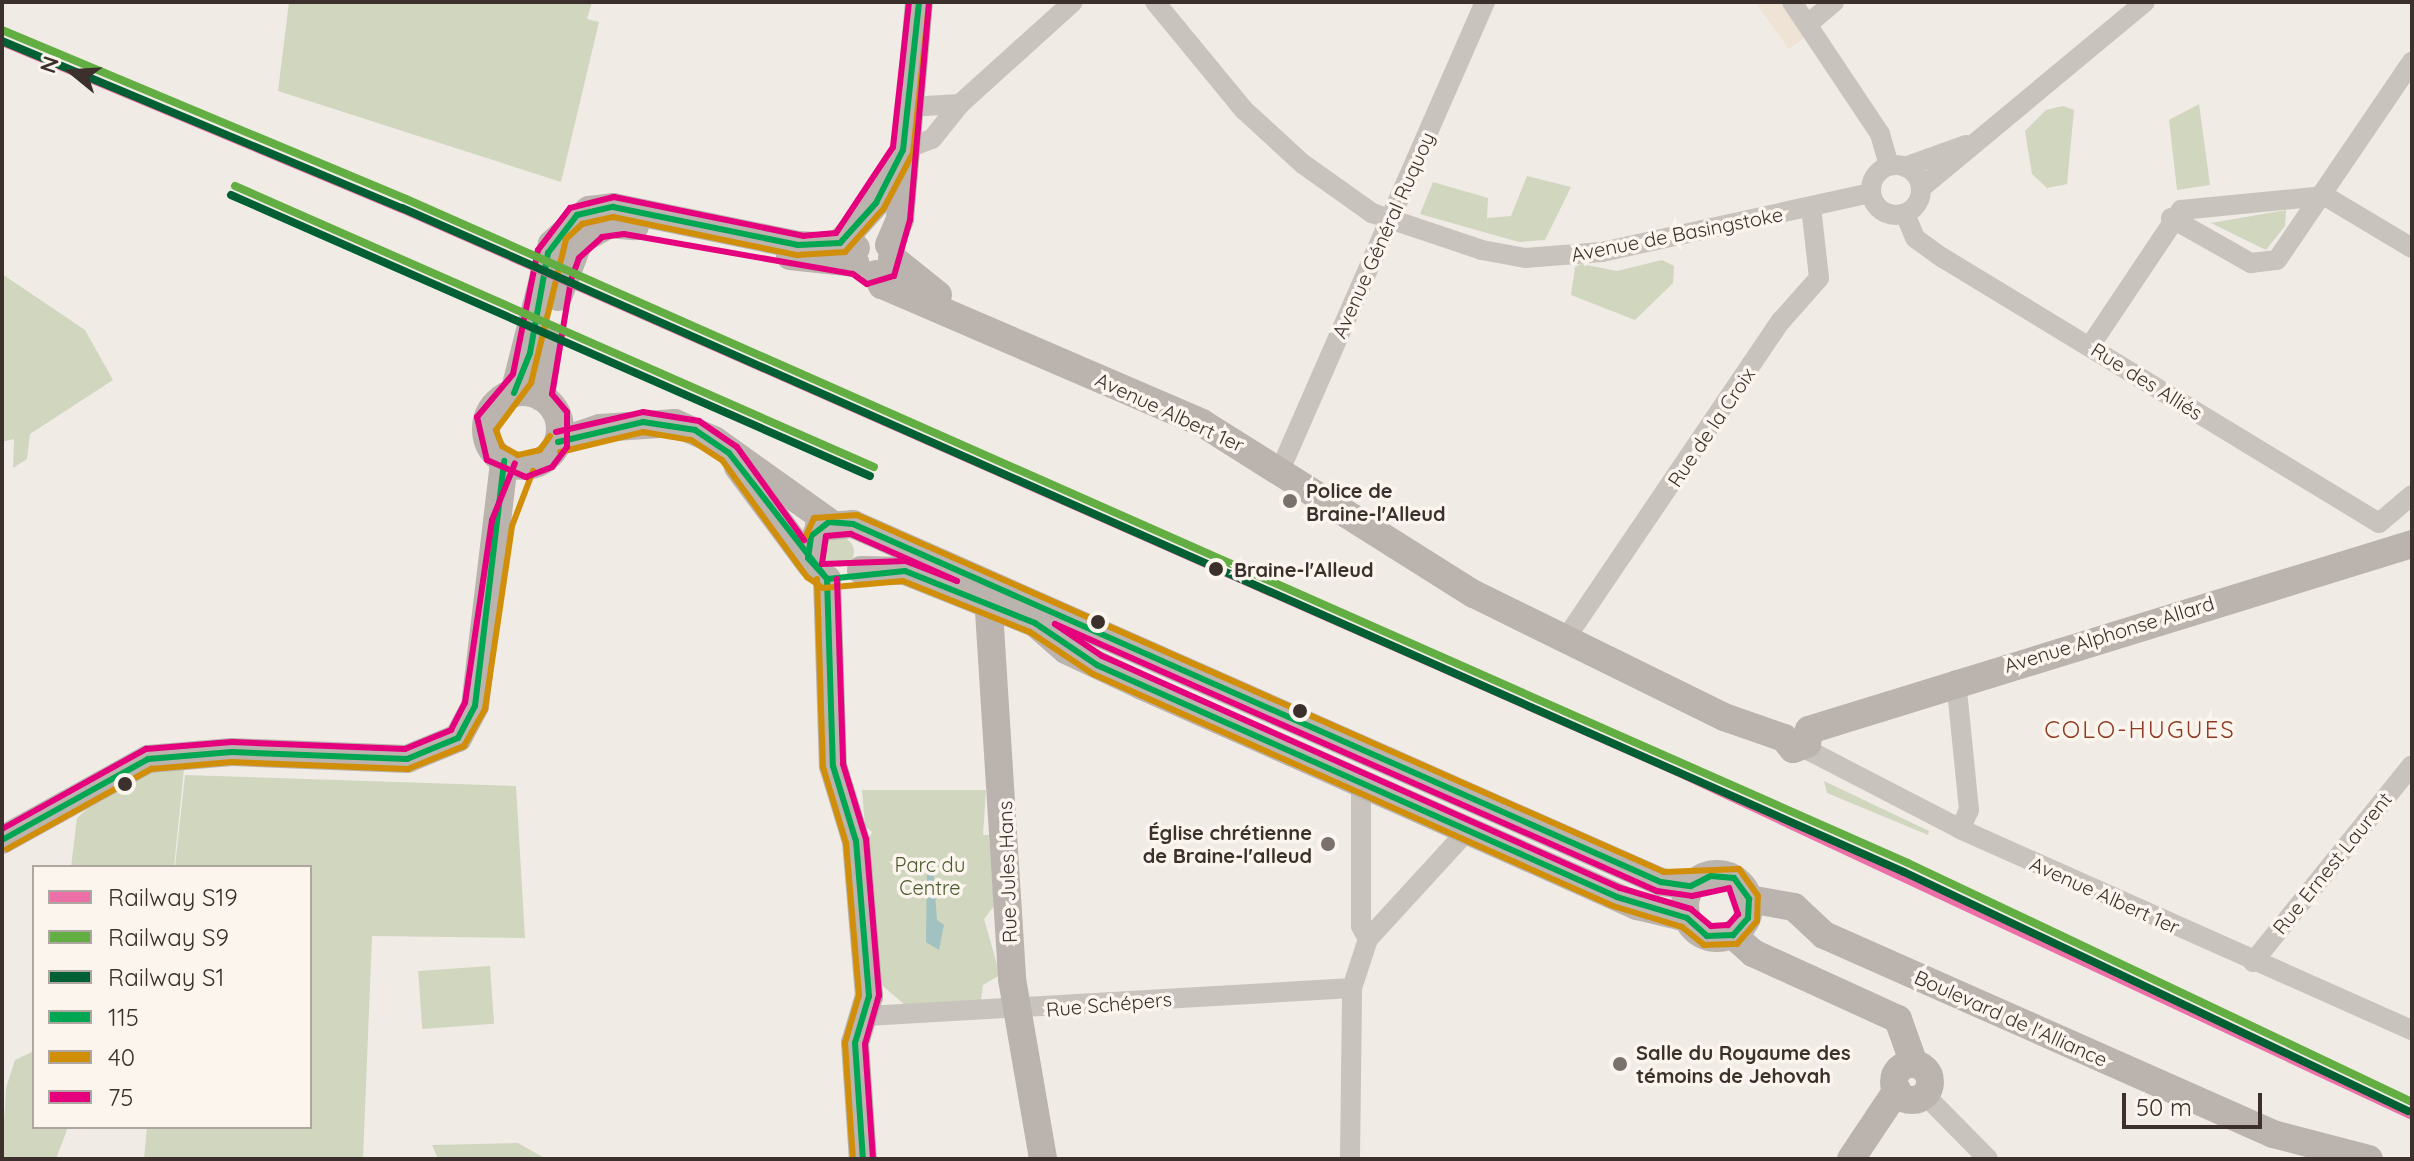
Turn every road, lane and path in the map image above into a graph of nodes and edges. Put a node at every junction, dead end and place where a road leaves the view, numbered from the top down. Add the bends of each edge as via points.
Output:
1 (919, 2) edge
2 (1073, 2) edge
3 (1155, 2) edge
4 (1485, 2) edge
5 (1792, 2) edge
6 (1834, 2) edge
7 (2145, 2) edge
8 (1808, 24) junction
9 (2412, 61) edge
10 (960, 104) junction
11 (909, 107) junction
12 (1970, 144) junction
13 (903, 150) junction
14 (1897, 166) junction
15 (1921, 188) junction
16 (1871, 193) junction
17 (2325, 196) junction
18 (1811, 207) junction
19 (1905, 214) junction
20 (2171, 218) junction
21 (1390, 220) junction
22 (2412, 248) edge
23 (869, 253) junction
24 (2090, 346) junction
25 (538, 401) junction
26 (600, 428) junction
27 (558, 442) junction
28 (729, 453) junction
29 (1284, 460) junction
30 (514, 464) junction
31 (2412, 495) edge
32 (829, 522) junction
33 (862, 533) junction
34 (2380, 537) junction
35 (2412, 544) edge
36 (808, 558) junction
37 (861, 570) junction
38 (827, 579) junction
39 (988, 596) junction
40 (1566, 638) junction
41 (1956, 680) junction
42 (1799, 738) junction
43 (2412, 765) edge
44 (1361, 782) junction
45 (1960, 829) junction
46 (1468, 830) junction
47 (2, 840) edge
48 (1691, 886) junction
49 (1749, 899) junction
50 (1687, 918) junction
51 (1733, 935) junction
52 (1368, 939) junction
53 (2253, 962) junction
54 (1352, 988) junction
55 (1015, 1010) junction
56 (867, 1016) junction
57 (2412, 1030) edge
58 (1910, 1092) junction
59 (863, 1159) edge
60 (1043, 1159) edge
61 (1350, 1159) edge
62 (1851, 1159) edge
63 (1988, 1159) edge
64 (2369, 1159) edge

1 - 11 street
2 - 10 street
3 - 21 street, Avenue de Basingstoke via 1244,110 1354,202
4 - 21 street, Avenue Général Ruquoy
5 - 8 street
6 - 8 street
7 - 12 street
8 - 14 street
9 - 17 street
10 - 11 street
10 - 13 street via 932,139
11 - 13 street
12 - 14 street
12 - 15 street
13 - 23 street via 876,203
13 - 23 street via 900,219
14 - 15 street
14 - 16 street via 1877,174
15 - 19 street
16 - 18 street, Avenue de Basingstoke
16 - 19 street via 1883,212
17 - 20 street via 2212,204
17 - 20 street via 2277,260 2267,263 2251,263
17 - 22 street
18 - 21 street, Avenue de Basingstoke via 1563,257 1507,256
18 - 40 street, Rue de la Croix via 1819,278 1781,321
19 - 24 street, Rue des Alliés via 1915,238 1943,258
20 - 24 street
21 - 29 street, Avenue Général Ruquoy
23 - 25 street via 798,245 613,207 577,215 561,248 541,340
23 - 29 street, Avenue Albert 1er via 934,293 1190,403
24 - 34 street, Rue des Alliés
25 - 26 street
25 - 27 street
25 - 30 street via 487,420 487,440
26 - 27 street
26 - 28 street via 675,423
27 - 30 street via 546,459
28 - 32 street
28 - 36 street
29 - 40 street, Avenue Albert 1er
30 - 47 street via 475,706 458,738 407,759 232,752 148,759
31 - 34 street
32 - 33 street
32 - 36 street via 811,536
33 - 37 street via 868,551
33 - 39 street
34 - 35 street, Avenue Alphonse Allard
34 - 41 street, Avenue Alphonse Allard
36 - 38 street
37 - 38 street
37 - 39 street via 905,571
38 - 56 street via 833,766 856,841
39 - 44 street via 1097,665
39 - 48 street via 1652,877
39 - 55 street, Rue Jules Hans
40 - 42 street, Avenue Albert 1er via 1724,717
41 - 42 street, Avenue Alphonse Allard
41 - 45 street via 1969,810
42 - 45 street, Avenue Albert 1er
43 - 53 street, Rue Ernest Laurent
44 - 46 street
44 - 52 street via 1361,926
45 - 53 street, Avenue Albert 1er
46 - 50 street via 1637,906
46 - 52 street
48 - 49 street via 1723,875
48 - 50 street
49 - 51 street via 1748,918
49 - 64 street, Boulevard de l'Alliance via 1794,907 1824,935 2273,1134
50 - 51 street via 1707,936
51 - 58 street via 1753,953 1898,1019 1914,1064 1900,1069
52 - 54 street
53 - 57 street, Avenue Albert 1er
54 - 55 street, Rue Schépers
54 - 61 street
55 - 56 street, Rue Schépers
55 - 60 street, Rue Jules Hans
56 - 59 street via 855,1043
58 - 62 street
58 - 63 street

